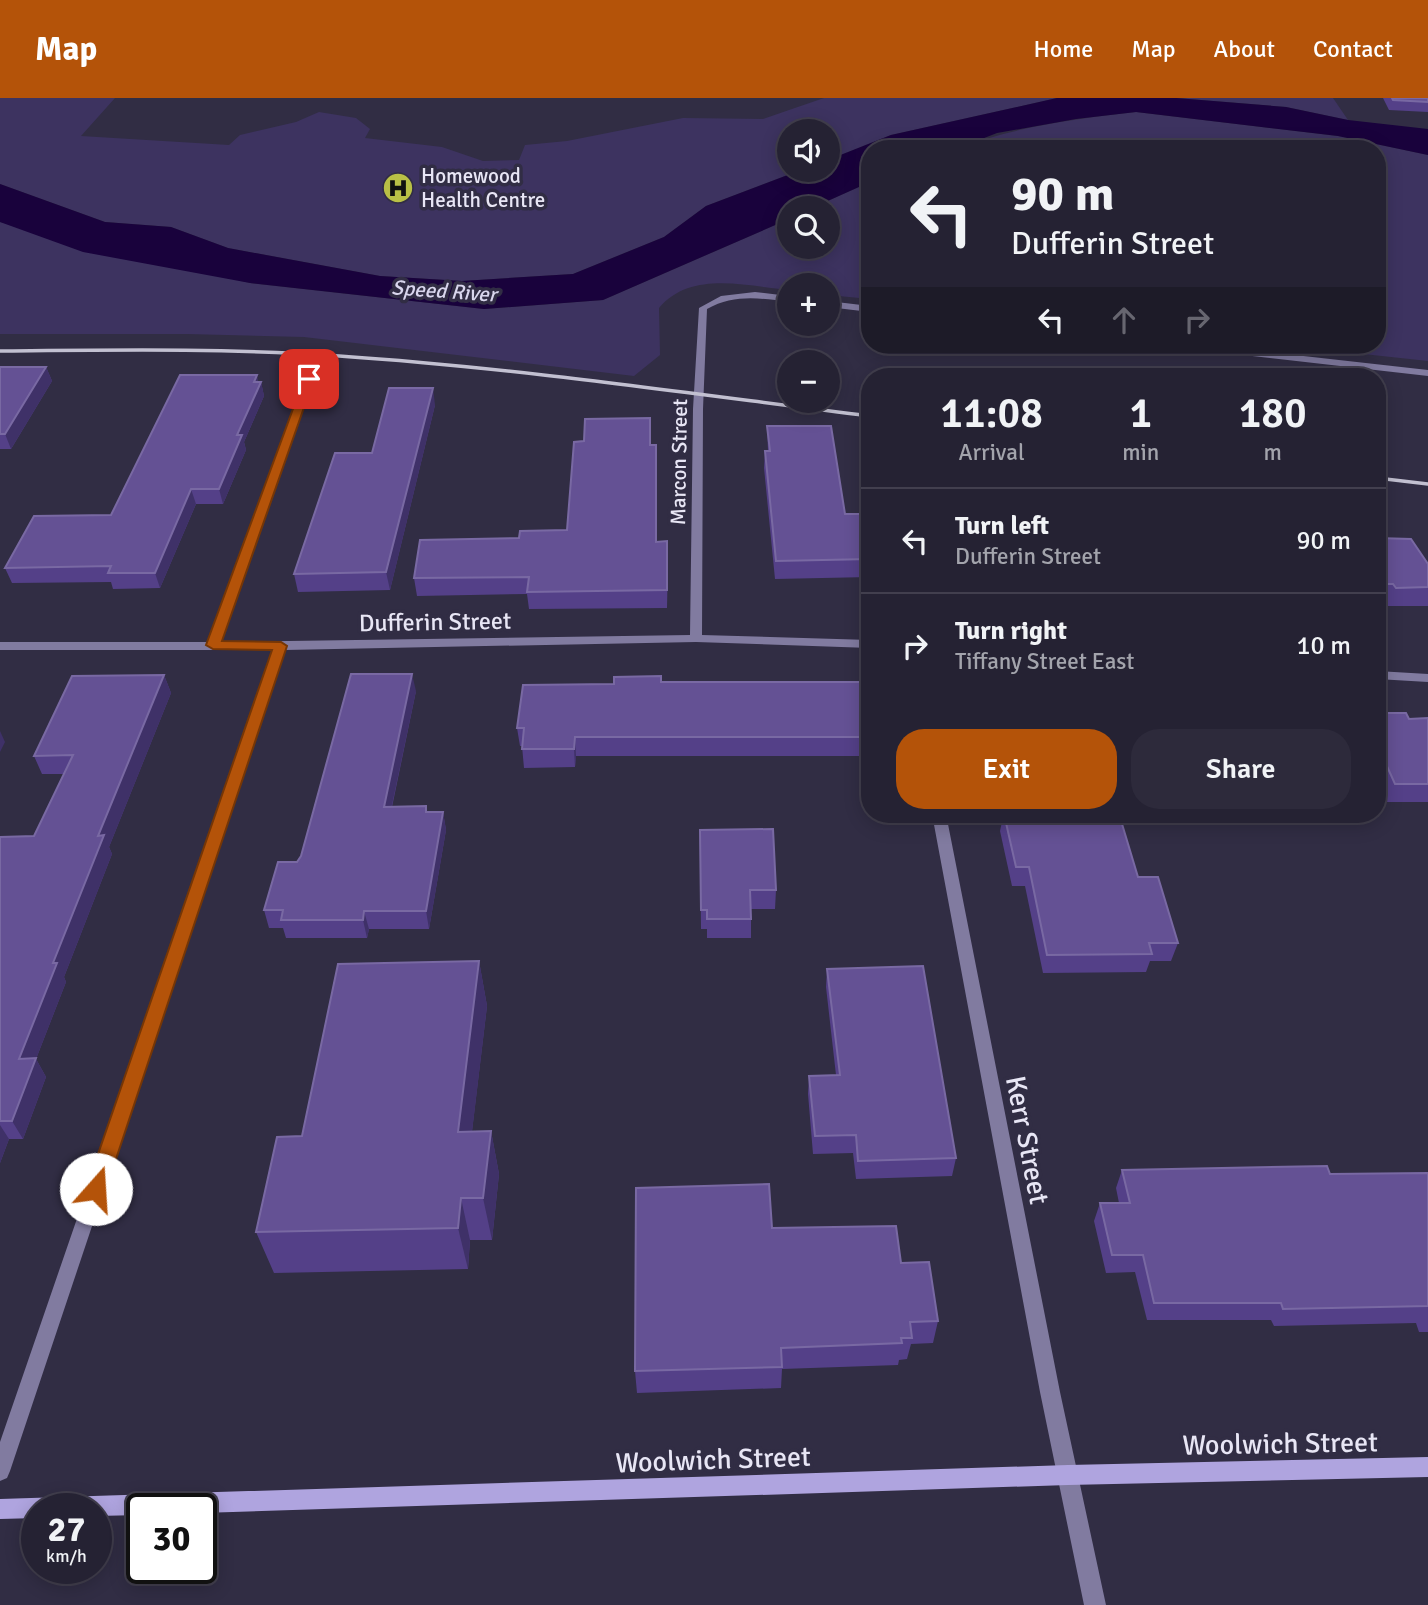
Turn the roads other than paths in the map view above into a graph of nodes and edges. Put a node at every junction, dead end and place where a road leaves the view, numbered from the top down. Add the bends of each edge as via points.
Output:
1 (777, 298) edge
2 (840, 305) edge
3 (861, 308) edge
4 (1261, 354) edge
5 (1384, 368) edge
6 (1386, 368) edge
7 (1428, 373) edge
8 (309, 379) dead end
9 (696, 638) junction
10 (213, 645) junction
11 (861, 645) edge
12 (0, 646) edge
13 (281, 646) junction
14 (1386, 676) edge
15 (1428, 678) edge
16 (941, 823) edge
17 (1428, 1467) edge
18 (0, 1471) edge
19 (1068, 1475) junction
20 (0, 1509) edge
21 (1095, 1605) edge

1 - 9 street, Marcon Street via 720,297 703,308
2 - 3 street
4 - 5 street
6 - 7 street
8 - 10 street
9 - 11 street, Dufferin Street
9 - 13 street, Dufferin Street
10 - 12 street, Dufferin Street
10 - 13 street, Dufferin Street
13 - 18 street
14 - 15 street
16 - 19 street, Kerr Street
17 - 19 main road, Woolwich Street
19 - 20 main road, Woolwich Street
19 - 21 street, Kerr Street

